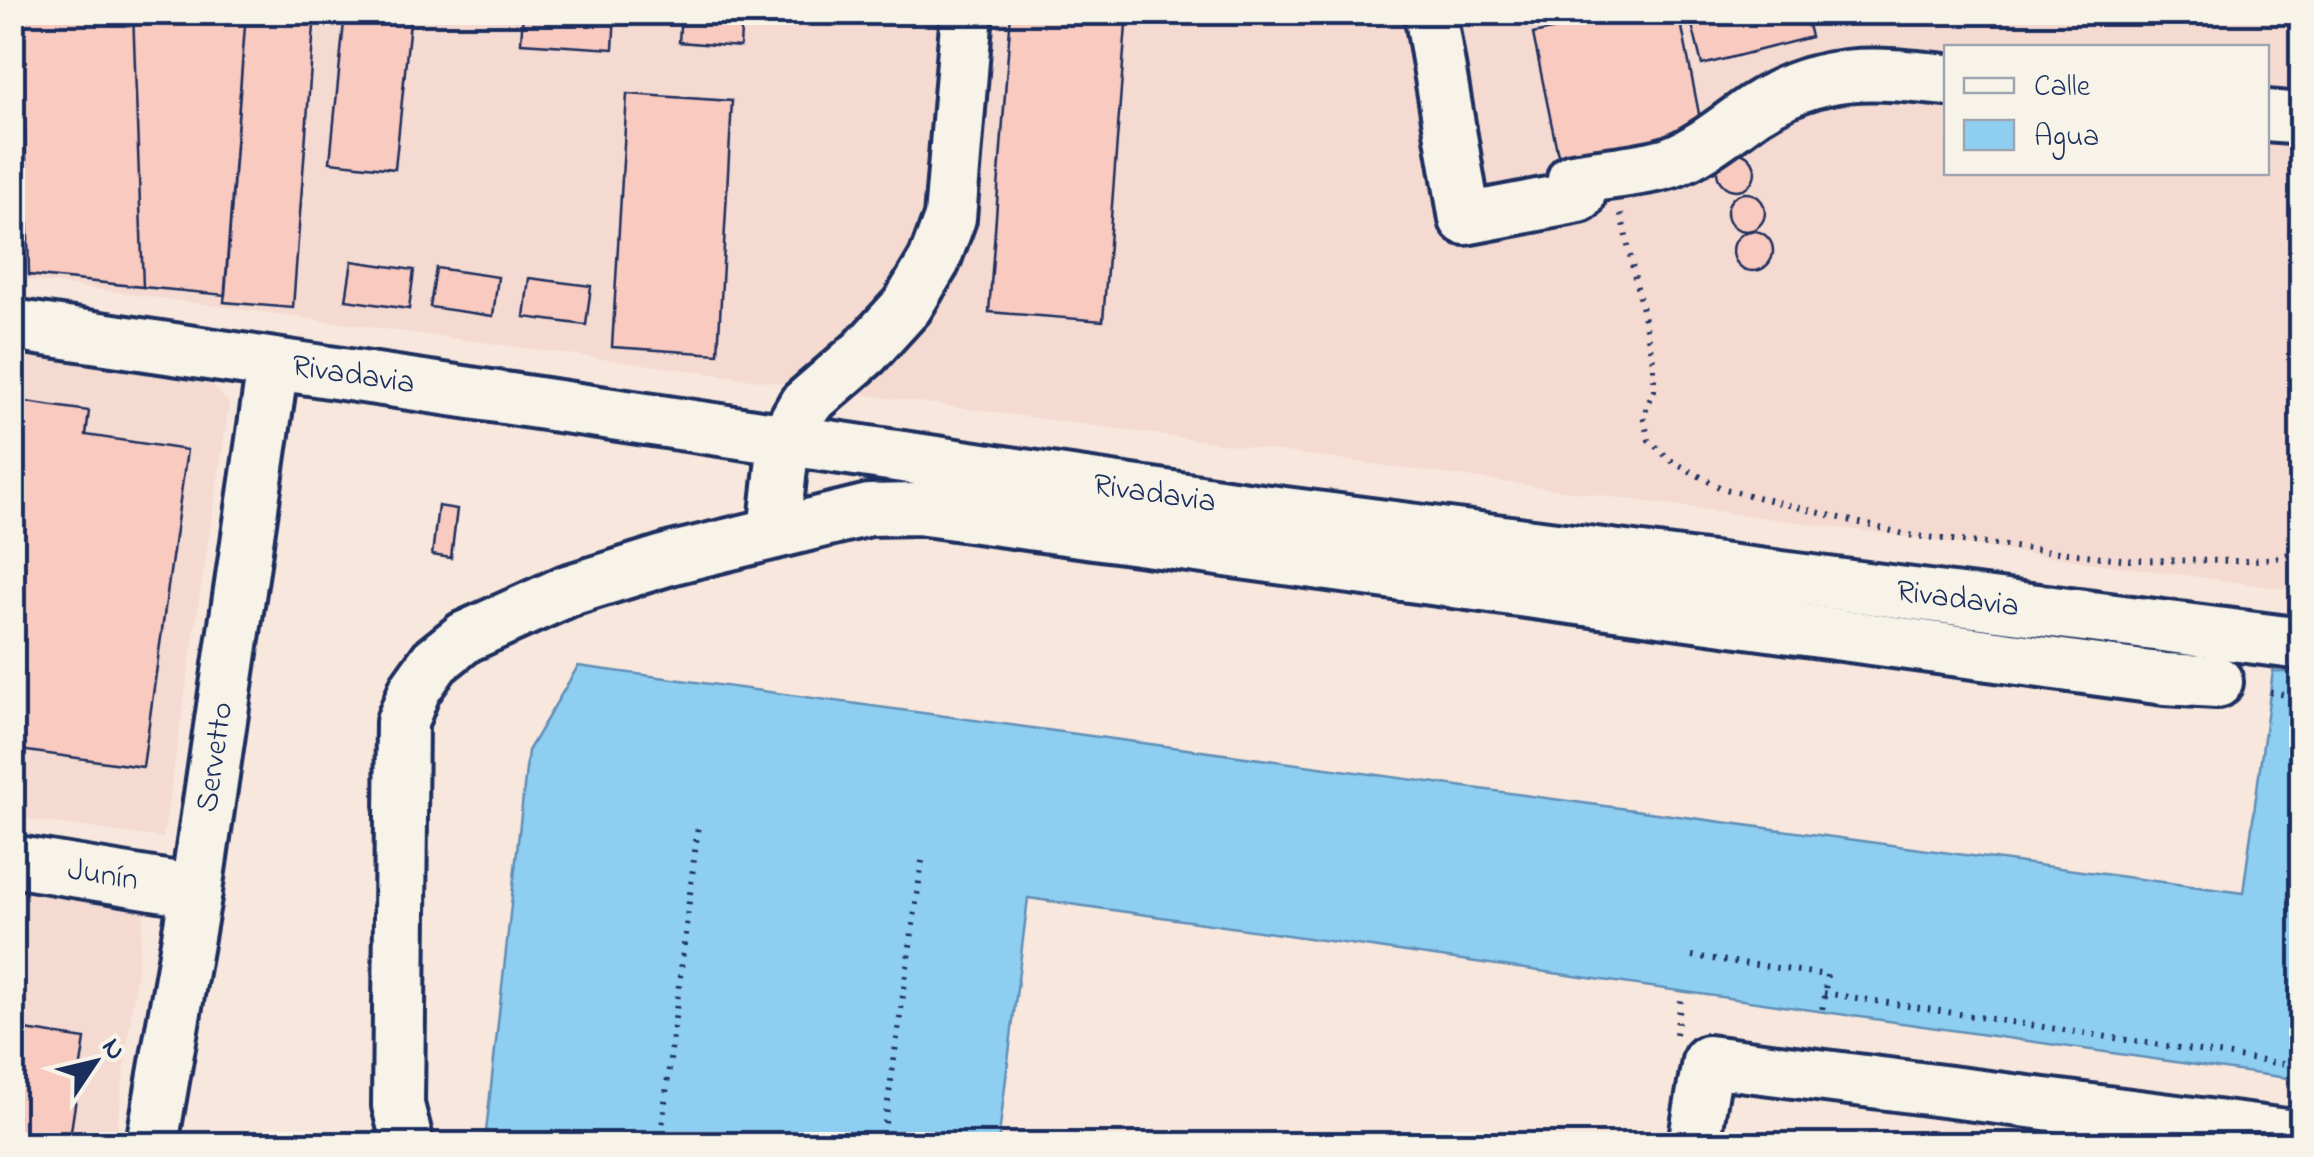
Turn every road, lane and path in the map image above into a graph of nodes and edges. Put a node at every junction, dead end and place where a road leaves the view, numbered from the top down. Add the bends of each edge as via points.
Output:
1 (966, 12) edge
2 (1430, 12) edge
3 (1944, 80) edge
4 (2269, 116) edge
5 (2302, 119) edge
6 (1612, 172) junction
7 (12, 325) edge
8 (272, 366) junction
9 (784, 440) junction
10 (774, 533) junction
11 (2302, 550) edge
12 (2302, 644) edge
13 (2217, 682) dead end
14 (2270, 692) dead end
15 (2302, 698) edge
16 (698, 826) dead end
17 (12, 861) edge
18 (922, 861) dead end
19 (196, 891) junction
20 (1692, 956) dead end
21 (1824, 993) junction
22 (1822, 1011) dead end
23 (2302, 1067) edge
24 (2302, 1138) edge
25 (152, 1144) edge
26 (408, 1144) edge
27 (660, 1144) edge
28 (882, 1144) edge
29 (1694, 1144) edge

1 - 9 street via 950,218 934,262 907,306 804,405
2 - 6 street via 1465,220 1579,197 1573,179
3 - 6 street via 1854,72 1825,79 1764,104 1670,162
4 - 5 street
6 - 11 path via 1654,365 1654,390 1643,417 1650,440 1670,460 1721,488 1908,536 2130,560 2244,561
7 - 8 street, Rivadavia
8 - 9 street, Rivadavia
8 - 19 street, Servetto
9 - 10 street
9 - 12 street, Rivadavia via 1252,509
10 - 13 street via 869,510 918,509
10 - 26 street via 567,591 465,637 435,661 416,689 402,722 398,1105
14 - 15 path
16 - 27 path
17 - 19 street, Junín
18 - 28 path
19 - 25 street, Servetto
20 - 21 path via 1827,975
21 - 22 path
21 - 23 path
24 - 29 street via 1708,1061

